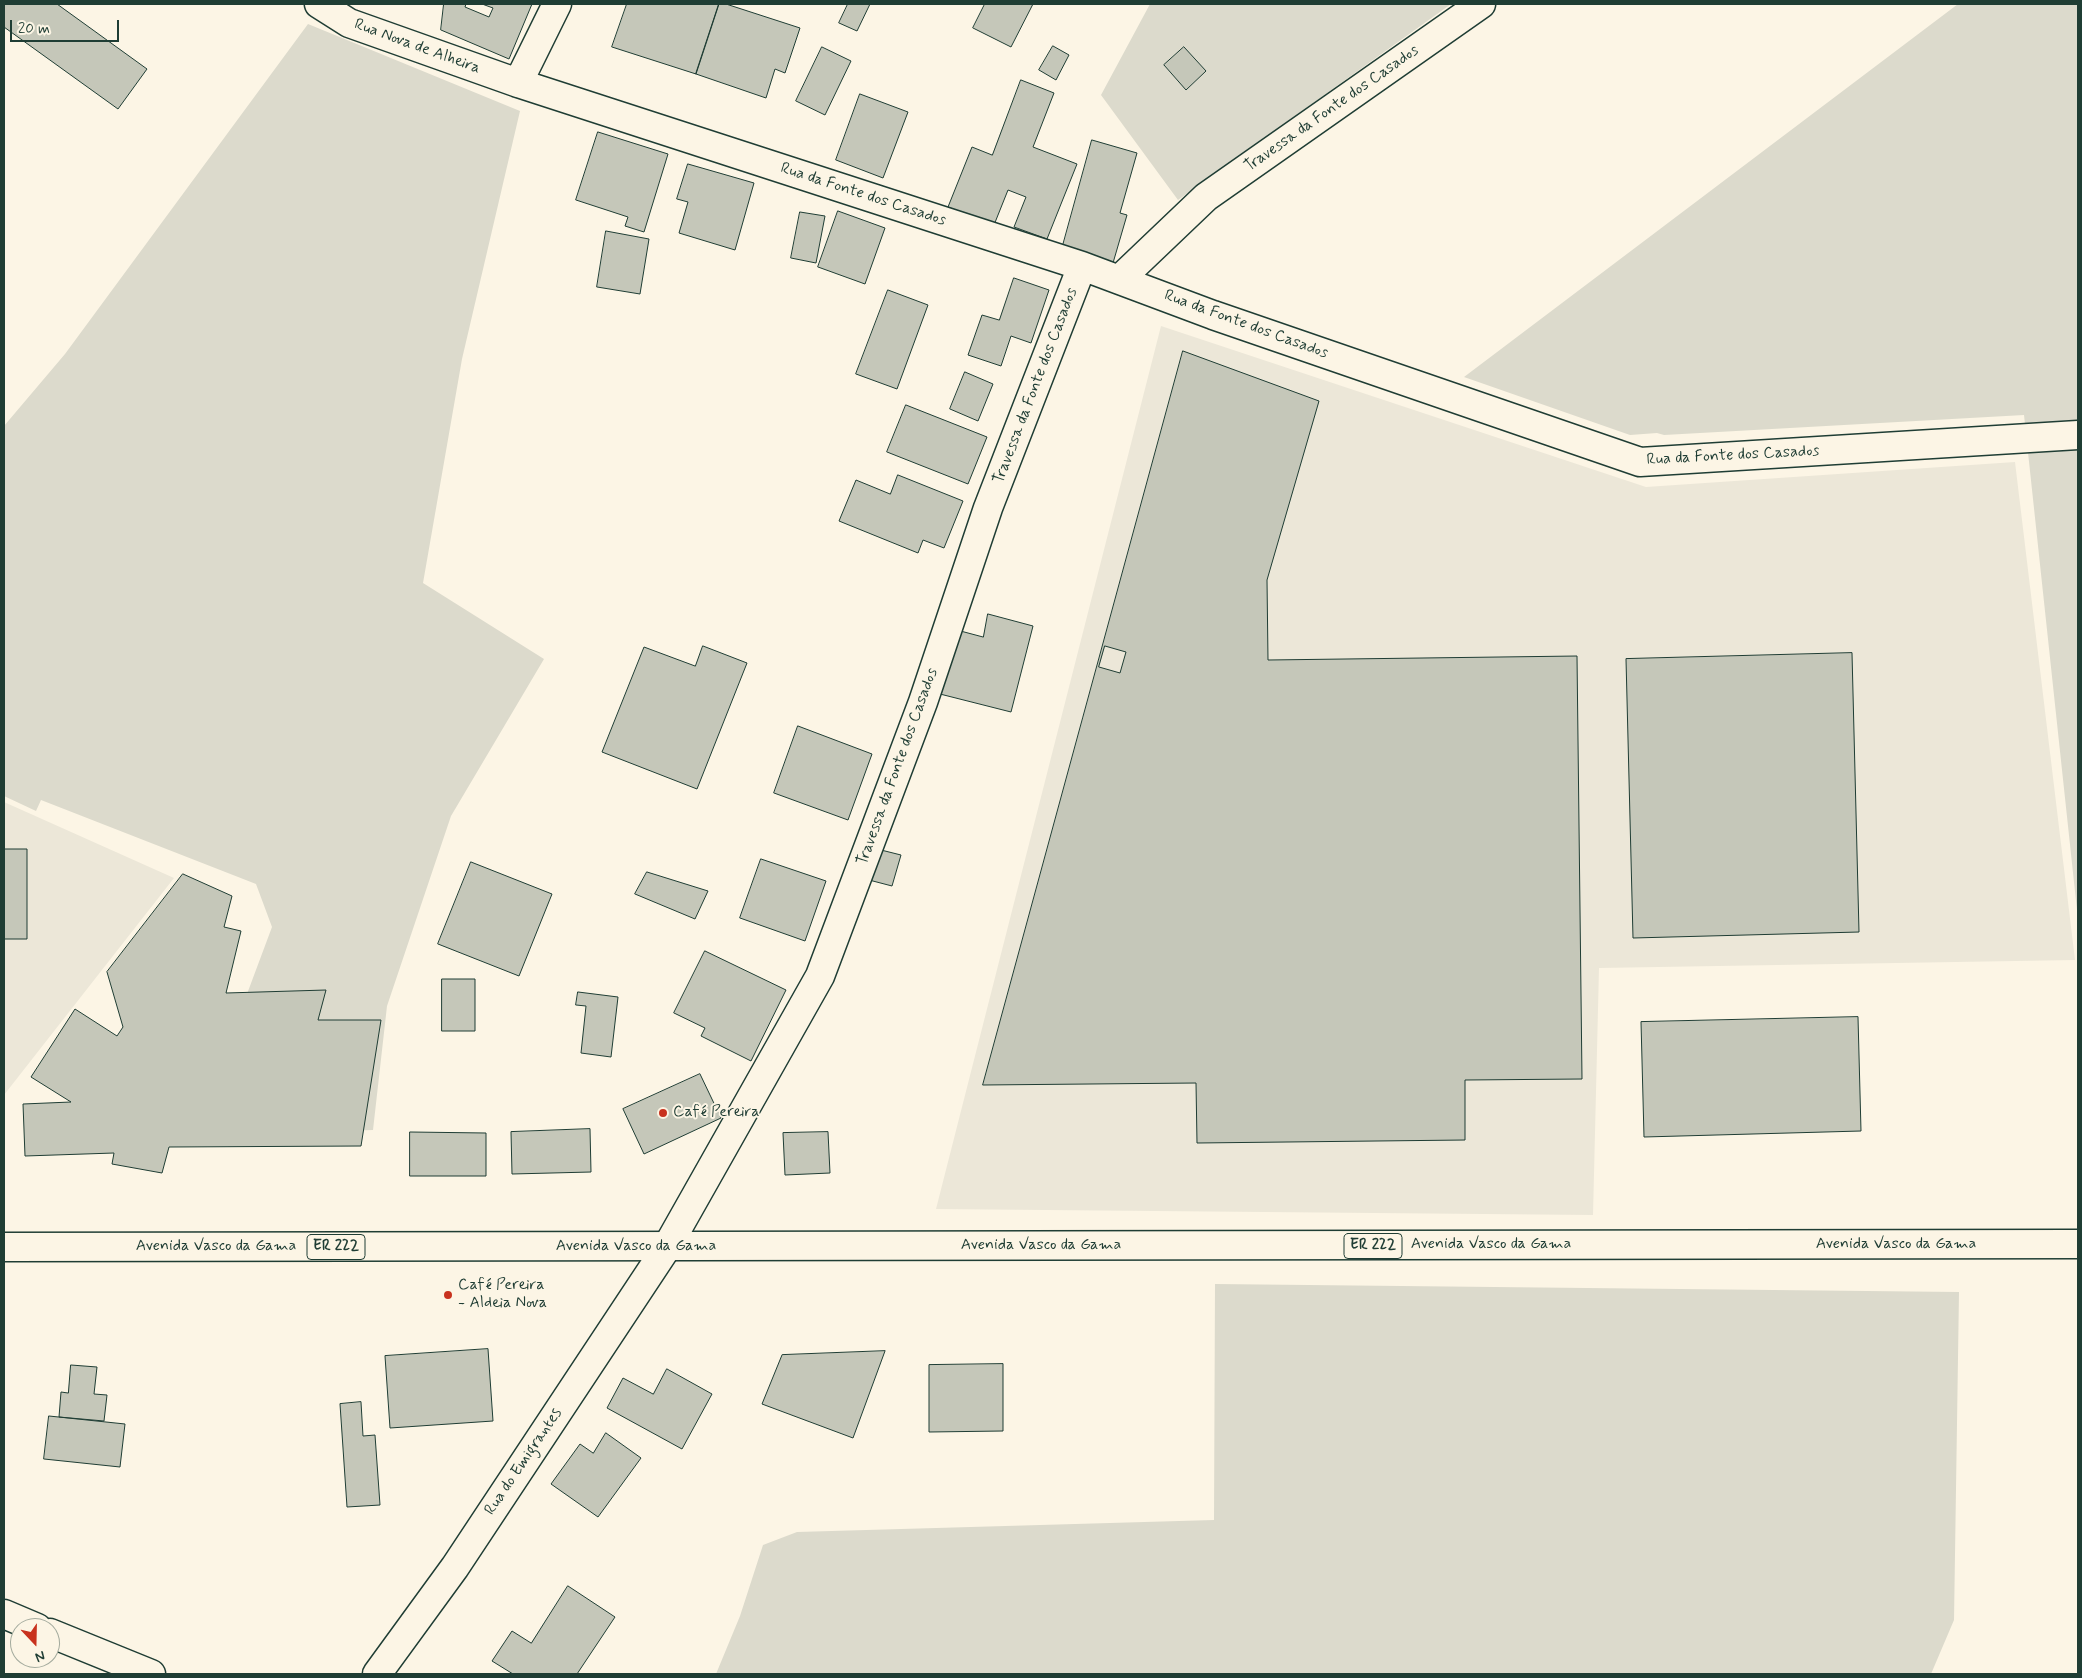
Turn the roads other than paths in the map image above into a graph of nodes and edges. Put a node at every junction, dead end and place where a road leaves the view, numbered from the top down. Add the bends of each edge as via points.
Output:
1 (319, 4) edge
2 (557, 4) edge
3 (1481, 4) edge
4 (518, 83) junction
5 (1082, 266) junction
6 (1120, 279) junction
7 (2078, 435) edge
8 (2078, 1244) edge
9 (4, 1247) edge
10 (667, 1247) junction
11 (60, 1637) edge
12 (151, 1674) edge
13 (377, 1674) edge

1 - 4 street, Rua Nova de Alheira via 348,23
2 - 4 street
3 - 6 street, Travessa da Fonte dos Casados via 1206,198
4 - 5 street, Rua da Fonte dos Casados
5 - 6 street, Rua da Fonte dos Casados
5 - 10 street, Travessa da Fonte dos Casados via 988,508 923,702 820,976
6 - 7 street, Rua da Fonte dos Casados via 1214,315 1640,462
8 - 10 street, Avenida Vasco da Gama / ER 222
9 - 10 street, Avenida Vasco da Gama / ER 222
10 - 13 street, Rua do Emigrantes via 455,1567
11 - 12 street

